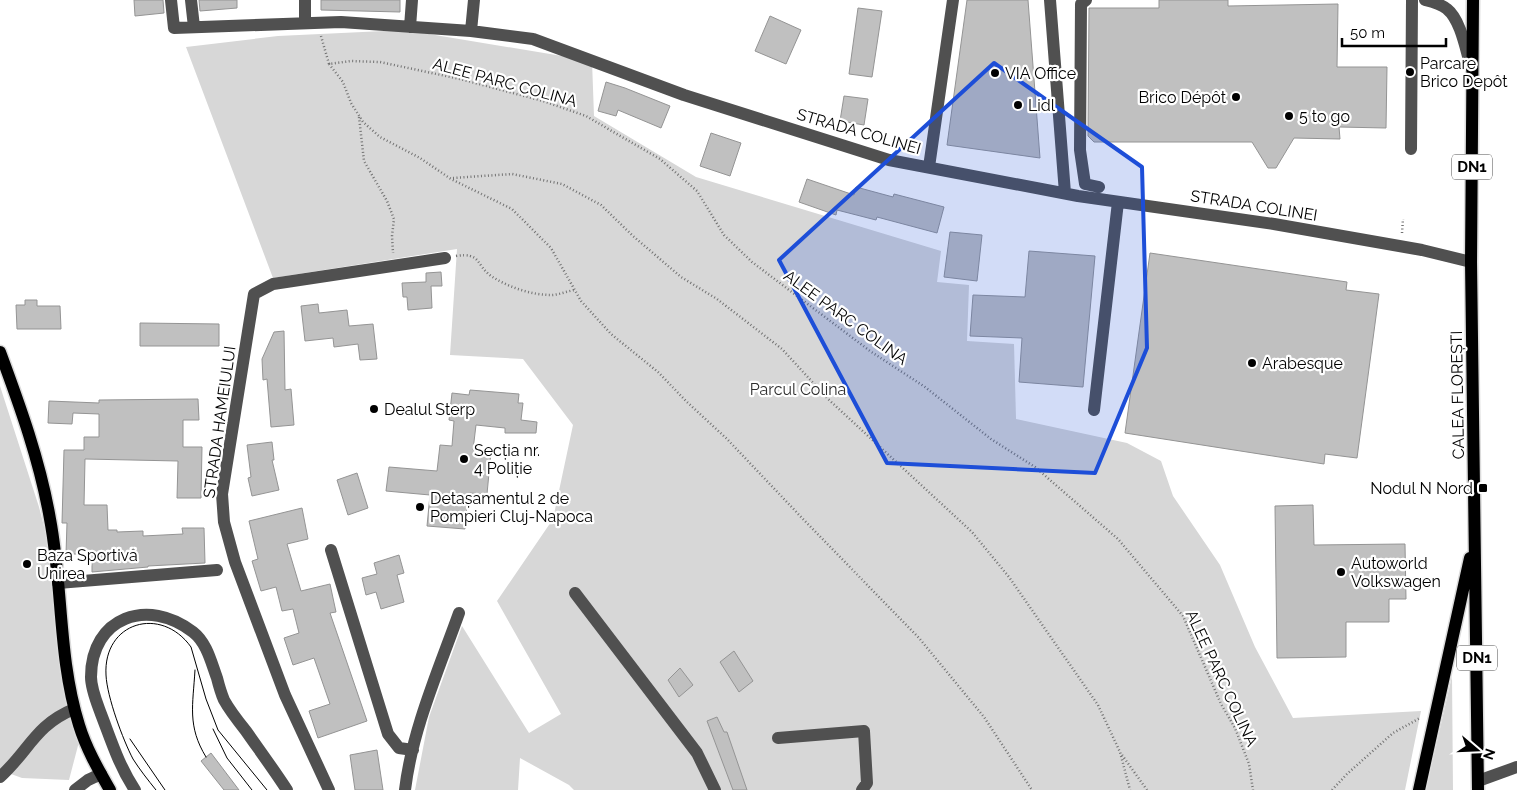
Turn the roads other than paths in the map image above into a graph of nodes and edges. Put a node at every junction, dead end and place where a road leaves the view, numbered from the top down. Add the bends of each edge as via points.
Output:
1 (171, 0) edge
2 (191, 0) edge
3 (305, 0) edge
4 (412, 0) edge
5 (474, 0) edge
6 (954, 0) edge
7 (1050, 0) edge
8 (1086, 0) edge
9 (1412, 0) edge
10 (1425, 0) edge
11 (1473, 0) edge
12 (311, 22) junction
13 (194, 26) junction
14 (410, 27) junction
15 (471, 30) junction
16 (1472, 71) junction
17 (1411, 149) dead end
18 (929, 167) junction
19 (1099, 187) dead end
20 (1065, 193) junction
21 (1118, 202) junction
22 (445, 258) road end
23 (1471, 262) junction
24 (0, 352) edge
25 (1094, 410) dead end
26 (1475, 536) junction
27 (331, 550) dead end
28 (217, 570) dead end
29 (58, 583) junction
30 (575, 593) dead end
31 (459, 613) dead end
32 (74, 710) junction
33 (778, 738) dead end
34 (413, 750) junction
35 (1517, 767) edge
36 (101, 774) junction
37 (0, 777) edge
38 (1478, 785) edge
39 (75, 790) edge
40 (110, 790) edge
41 (134, 790) edge
42 (288, 790) edge
43 (329, 790) edge
44 (405, 790) edge
45 (715, 790) edge
46 (862, 790) edge
47 (1419, 790) edge

1 - 13 street, STRADA COLINEI via 174,28
2 - 13 street
3 - 12 street
4 - 14 street
5 - 15 street
6 - 18 street
7 - 20 street
8 - 19 street via 1081,4 1080,150 1085,184
9 - 17 street
10 - 16 street via 1446,7 1453,14
11 - 16 main road, CALEA FLOREȘTI / DN1
12 - 13 street, STRADA COLINEI
12 - 14 street, STRADA COLINEI
14 - 15 street, STRADA COLINEI
15 - 18 street, STRADA COLINEI via 533,39 684,95 889,160
16 - 23 main road, CALEA FLOREȘTI / DN1
18 - 20 street, STRADA COLINEI
20 - 21 street, STRADA COLINEI
21 - 23 street, STRADA COLINEI via 1274,224 1422,250
21 - 25 street
22 - 43 street, STRADA HAMEIULUI via 273,284 254,294 222,494 224,522 285,695
23 - 26 main road, CALEA FLOREȘTI / DN1
24 - 29 main road via 42,482
26 - 38 main road, CALEA FLOREȘTI / DN1
26 - 47 main road
27 - 34 street via 388,734 399,748
28 - 29 street
29 - 32 main road
30 - 45 street via 697,753
31 - 34 street
32 - 36 main road via 83,738
32 - 37 street via 40,730
33 - 46 street via 864,731 867,783
34 - 44 street
35 - 38 street
36 - 39 street
36 - 40 main road
41 - 42 street via 115,752 92,677 97,649 111,627 127,617 145,614 181,624 203,642 228,707

